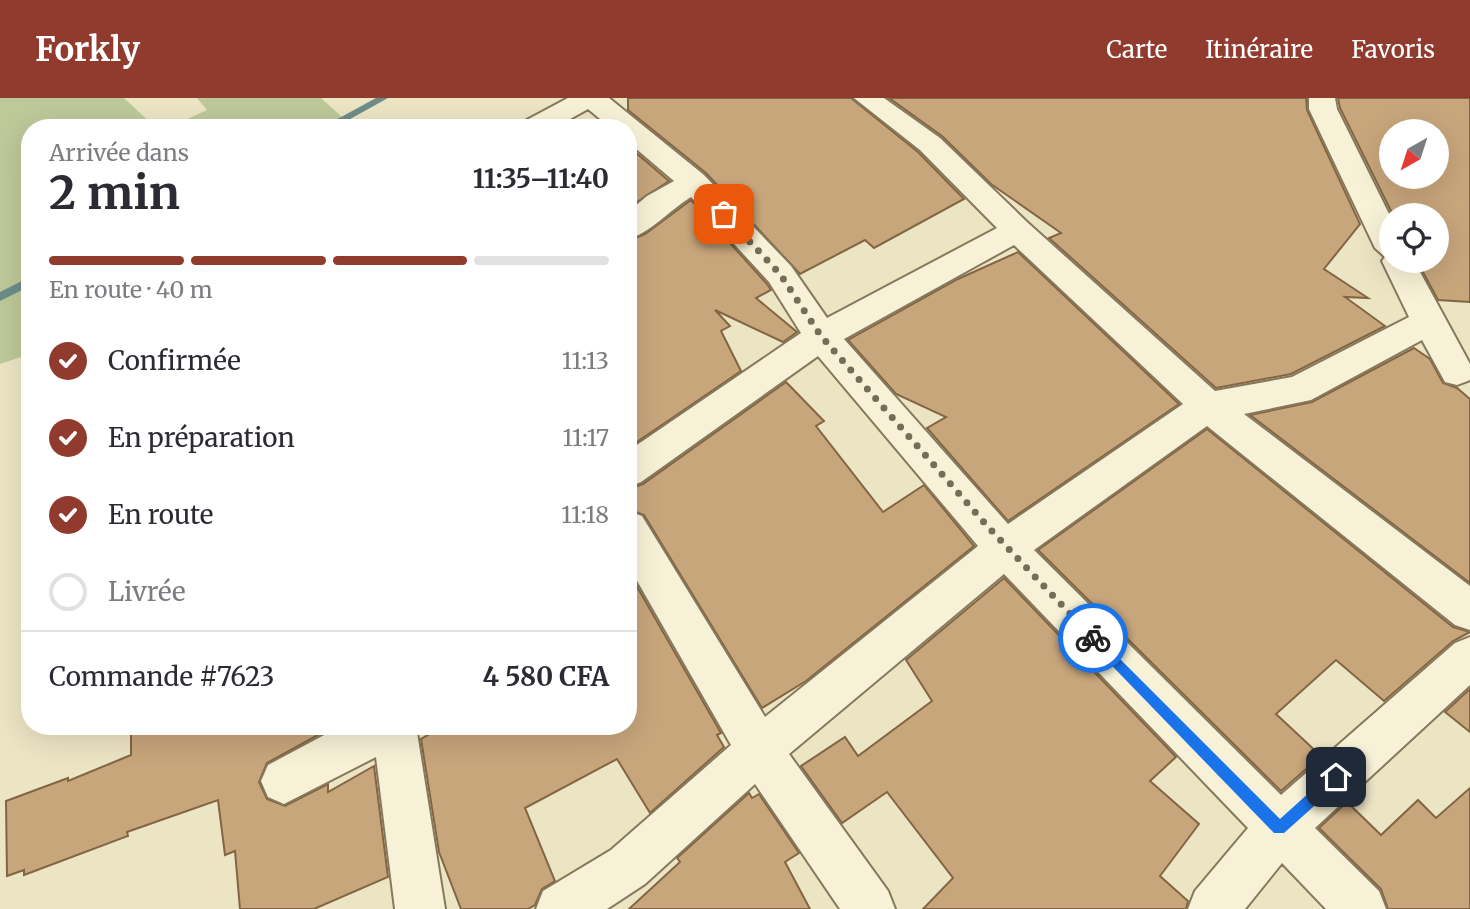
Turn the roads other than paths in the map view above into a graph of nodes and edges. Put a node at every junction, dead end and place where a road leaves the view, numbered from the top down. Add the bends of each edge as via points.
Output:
1 (590, 98) edge
2 (867, 98) edge
3 (1322, 98) edge
4 (550, 119) edge
5 (616, 119) edge
6 (637, 136) edge
7 (694, 182) junction
8 (637, 221) edge
9 (1379, 223) edge
10 (1017, 230) junction
11 (1404, 273) edge
12 (1428, 322) junction
13 (821, 336) junction
14 (1457, 372) dead end
15 (1208, 406) junction
16 (637, 465) edge
17 (637, 543) edge
18 (1005, 548) junction
19 (1470, 611) edge
20 (1470, 657) edge
21 (371, 735) edge
22 (395, 735) edge
23 (759, 750) junction
24 (284, 781) dead end
25 (1279, 828) junction
26 (421, 909) edge
27 (561, 909) edge
28 (870, 909) edge
29 (1213, 909) edge
30 (1361, 909) edge

1 - 4 street
1 - 5 street
2 - 10 street via 930,144
3 - 9 street via 1323,109
6 - 7 street
7 - 8 street
7 - 13 street via 780,274
10 - 13 street
10 - 15 street
11 - 12 street
12 - 14 street
12 - 15 street via 1299,390
13 - 16 street
13 - 18 street
15 - 18 street
15 - 19 street
17 - 23 street
18 - 23 street
18 - 25 street
20 - 25 street
21 - 24 street
22 - 26 street
23 - 27 street via 628,867
23 - 28 street
25 - 29 street
25 - 30 street

